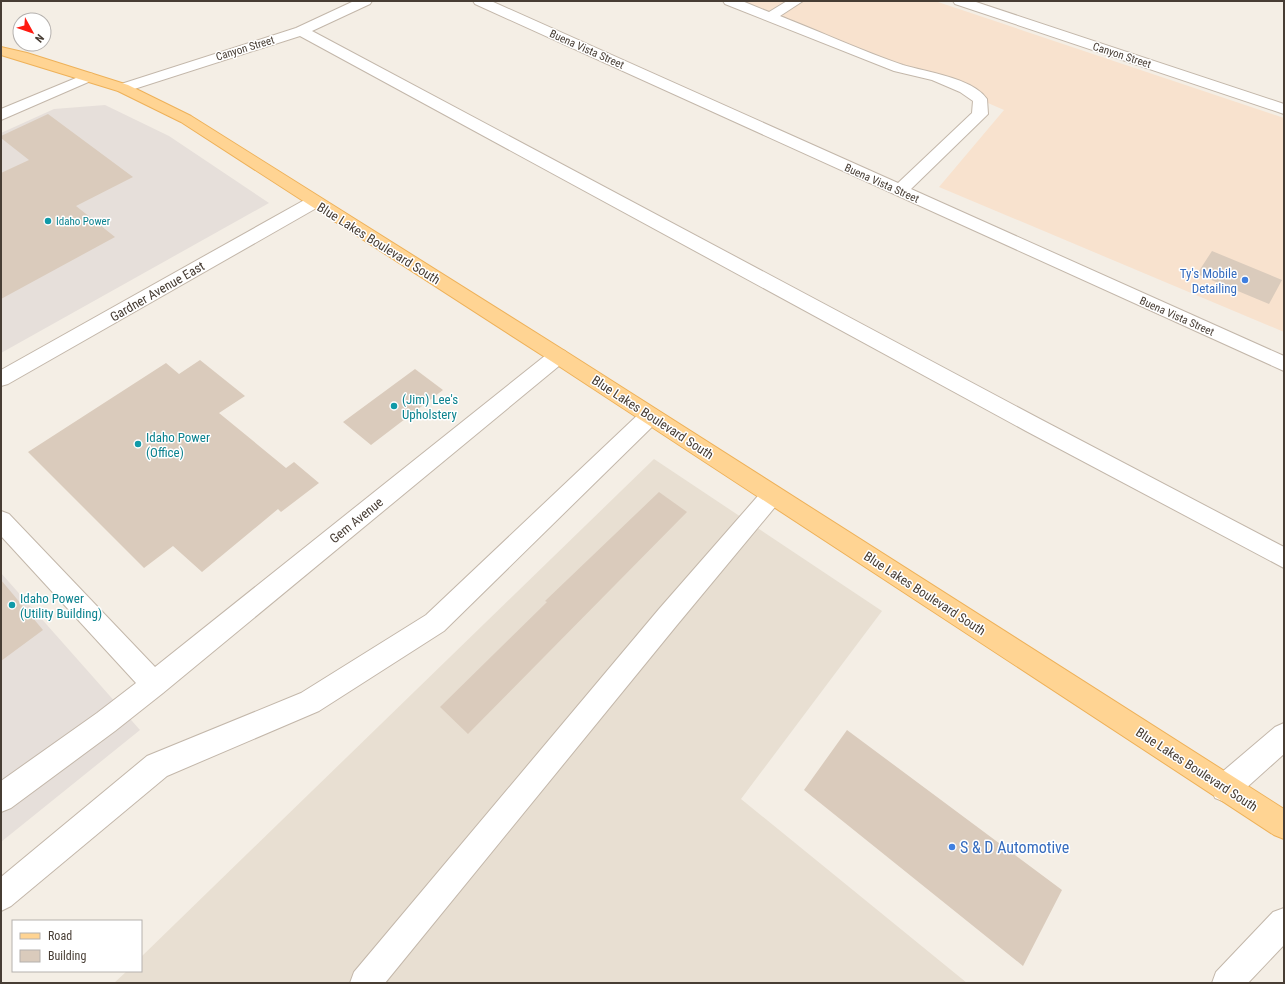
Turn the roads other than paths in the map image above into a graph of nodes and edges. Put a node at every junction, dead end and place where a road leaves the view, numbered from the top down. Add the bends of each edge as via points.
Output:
1 (365, 1) edge
2 (480, 1) edge
3 (730, 1) edge
4 (796, 1) edge
5 (960, 1) edge
6 (982, 5) edge
7 (770, 17) junction
8 (300, 32) junction
9 (1, 51) edge
10 (88, 77) junction
11 (123, 88) junction
12 (1284, 109) edge
13 (1, 116) edge
14 (900, 191) junction
15 (314, 202) junction
16 (558, 356) junction
17 (1284, 364) edge
18 (1, 379) edge
19 (650, 416) junction
20 (772, 495) junction
21 (1, 521) edge
22 (1284, 558) edge
23 (154, 684) junction
24 (1284, 736) edge
25 (1225, 788) junction
26 (1, 798) edge
27 (1284, 825) edge
28 (1, 896) edge
29 (1284, 923) edge
30 (365, 983) edge
31 (1227, 983) edge

1 - 8 street, Canyon Street
2 - 14 street, Buena Vista Street
3 - 7 street
4 - 7 street
5 - 6 street, Canyon Street
6 - 12 street, Canyon Street
7 - 14 street via 899,68 937,77 980,99 980,114
8 - 11 street, Canyon Street via 179,68
8 - 22 street
9 - 10 main road, Blue Lakes Boulevard South
10 - 11 main road, Blue Lakes Boulevard South
10 - 13 street
11 - 15 main road, Blue Lakes Boulevard South via 186,120
14 - 17 street, Buena Vista Street
15 - 16 main road, Blue Lakes Boulevard South
15 - 18 street, Gardner Avenue East
16 - 19 main road, Blue Lakes Boulevard South
16 - 23 street, Gem Avenue
19 - 20 main road, Blue Lakes Boulevard South
19 - 28 street via 435,623 310,702 157,766
20 - 25 main road, Blue Lakes Boulevard South
20 - 30 street via 662,623
21 - 23 street
23 - 26 street, Gem Avenue
24 - 25 street
25 - 27 main road, Blue Lakes Boulevard South
29 - 31 street

